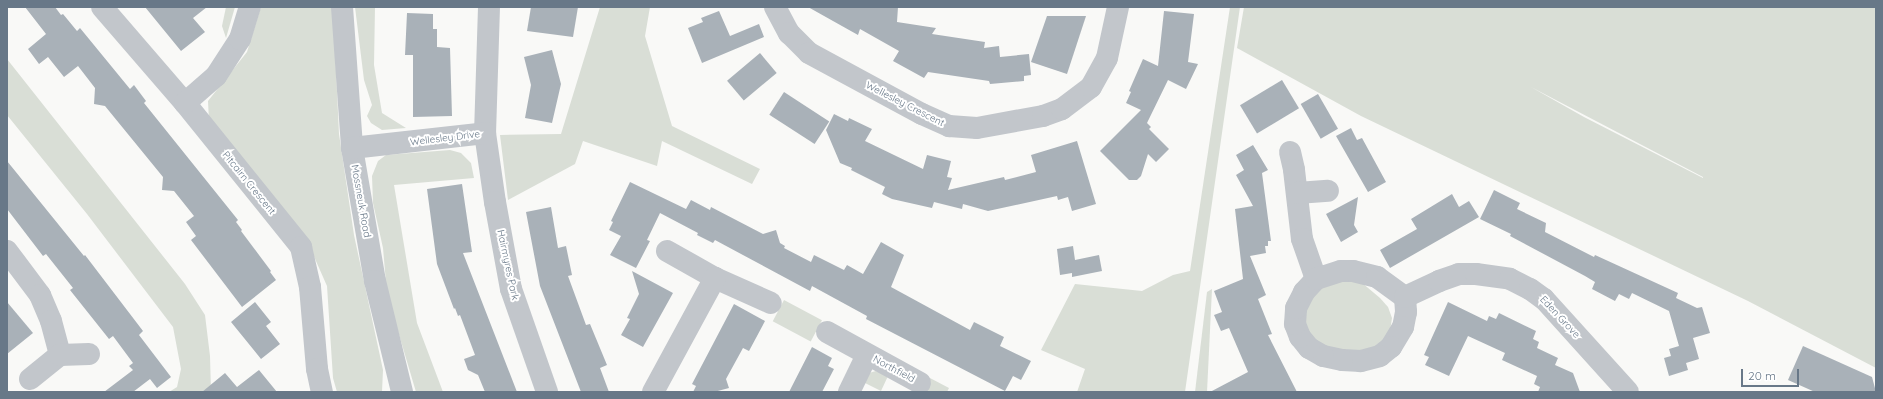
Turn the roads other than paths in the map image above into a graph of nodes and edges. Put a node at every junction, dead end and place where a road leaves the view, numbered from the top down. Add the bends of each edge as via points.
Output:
1 (102, 7) edge
2 (250, 7) edge
3 (342, 7) edge
4 (489, 7) edge
5 (775, 7) edge
6 (1118, 7) edge
7 (185, 103) junction
8 (485, 133) junction
9 (352, 148) junction
10 (1290, 152) dead end
11 (1328, 191) dead end
12 (1297, 193) junction
13 (7, 251) edge
14 (667, 251) dead end
15 (715, 278) junction
16 (1316, 279) junction
17 (1405, 297) junction
18 (771, 303) dead end
19 (827, 332) dead end
20 (60, 354) junction
21 (89, 354) dead end
22 (867, 355) junction
23 (30, 379) dead end
24 (920, 383) dead end
25 (322, 392) edge
26 (402, 392) edge
27 (547, 392) edge
28 (653, 392) edge
29 (849, 392) edge
30 (1628, 392) edge

1 - 7 street, Pitcairn Crescent
2 - 7 street via 240,39 216,76
3 - 9 street, Mossneuk Road
4 - 8 street, Wellesley Drive
5 - 6 street, Wellesley Crescent via 789,33 809,53 922,114 949,126 977,128 1043,116 1062,109 1091,87 1107,58
7 - 25 street, Pitcairn Crescent via 301,247 310,288 317,370
8 - 9 street, Wellesley Drive
8 - 27 street, Hairmyres Park via 511,288
9 - 26 street, Mossneuk Road via 375,281
10 - 12 street
11 - 12 street
12 - 16 street via 1302,239
13 - 20 street via 40,294
14 - 15 street
15 - 18 street
15 - 28 street
16 - 17 street via 1329,274 1353,271 1377,277
16 - 17 street via 1304,292 1296,308 1295,324 1300,337 1309,348 1323,356 1342,360 1361,361 1380,356 1391,347 1403,327
17 - 30 street, Eden Grove via 1459,274 1510,279 1544,299
19 - 22 street, Northfield
20 - 21 street
20 - 23 street
22 - 24 street, Northfield
22 - 29 street, Northfield

